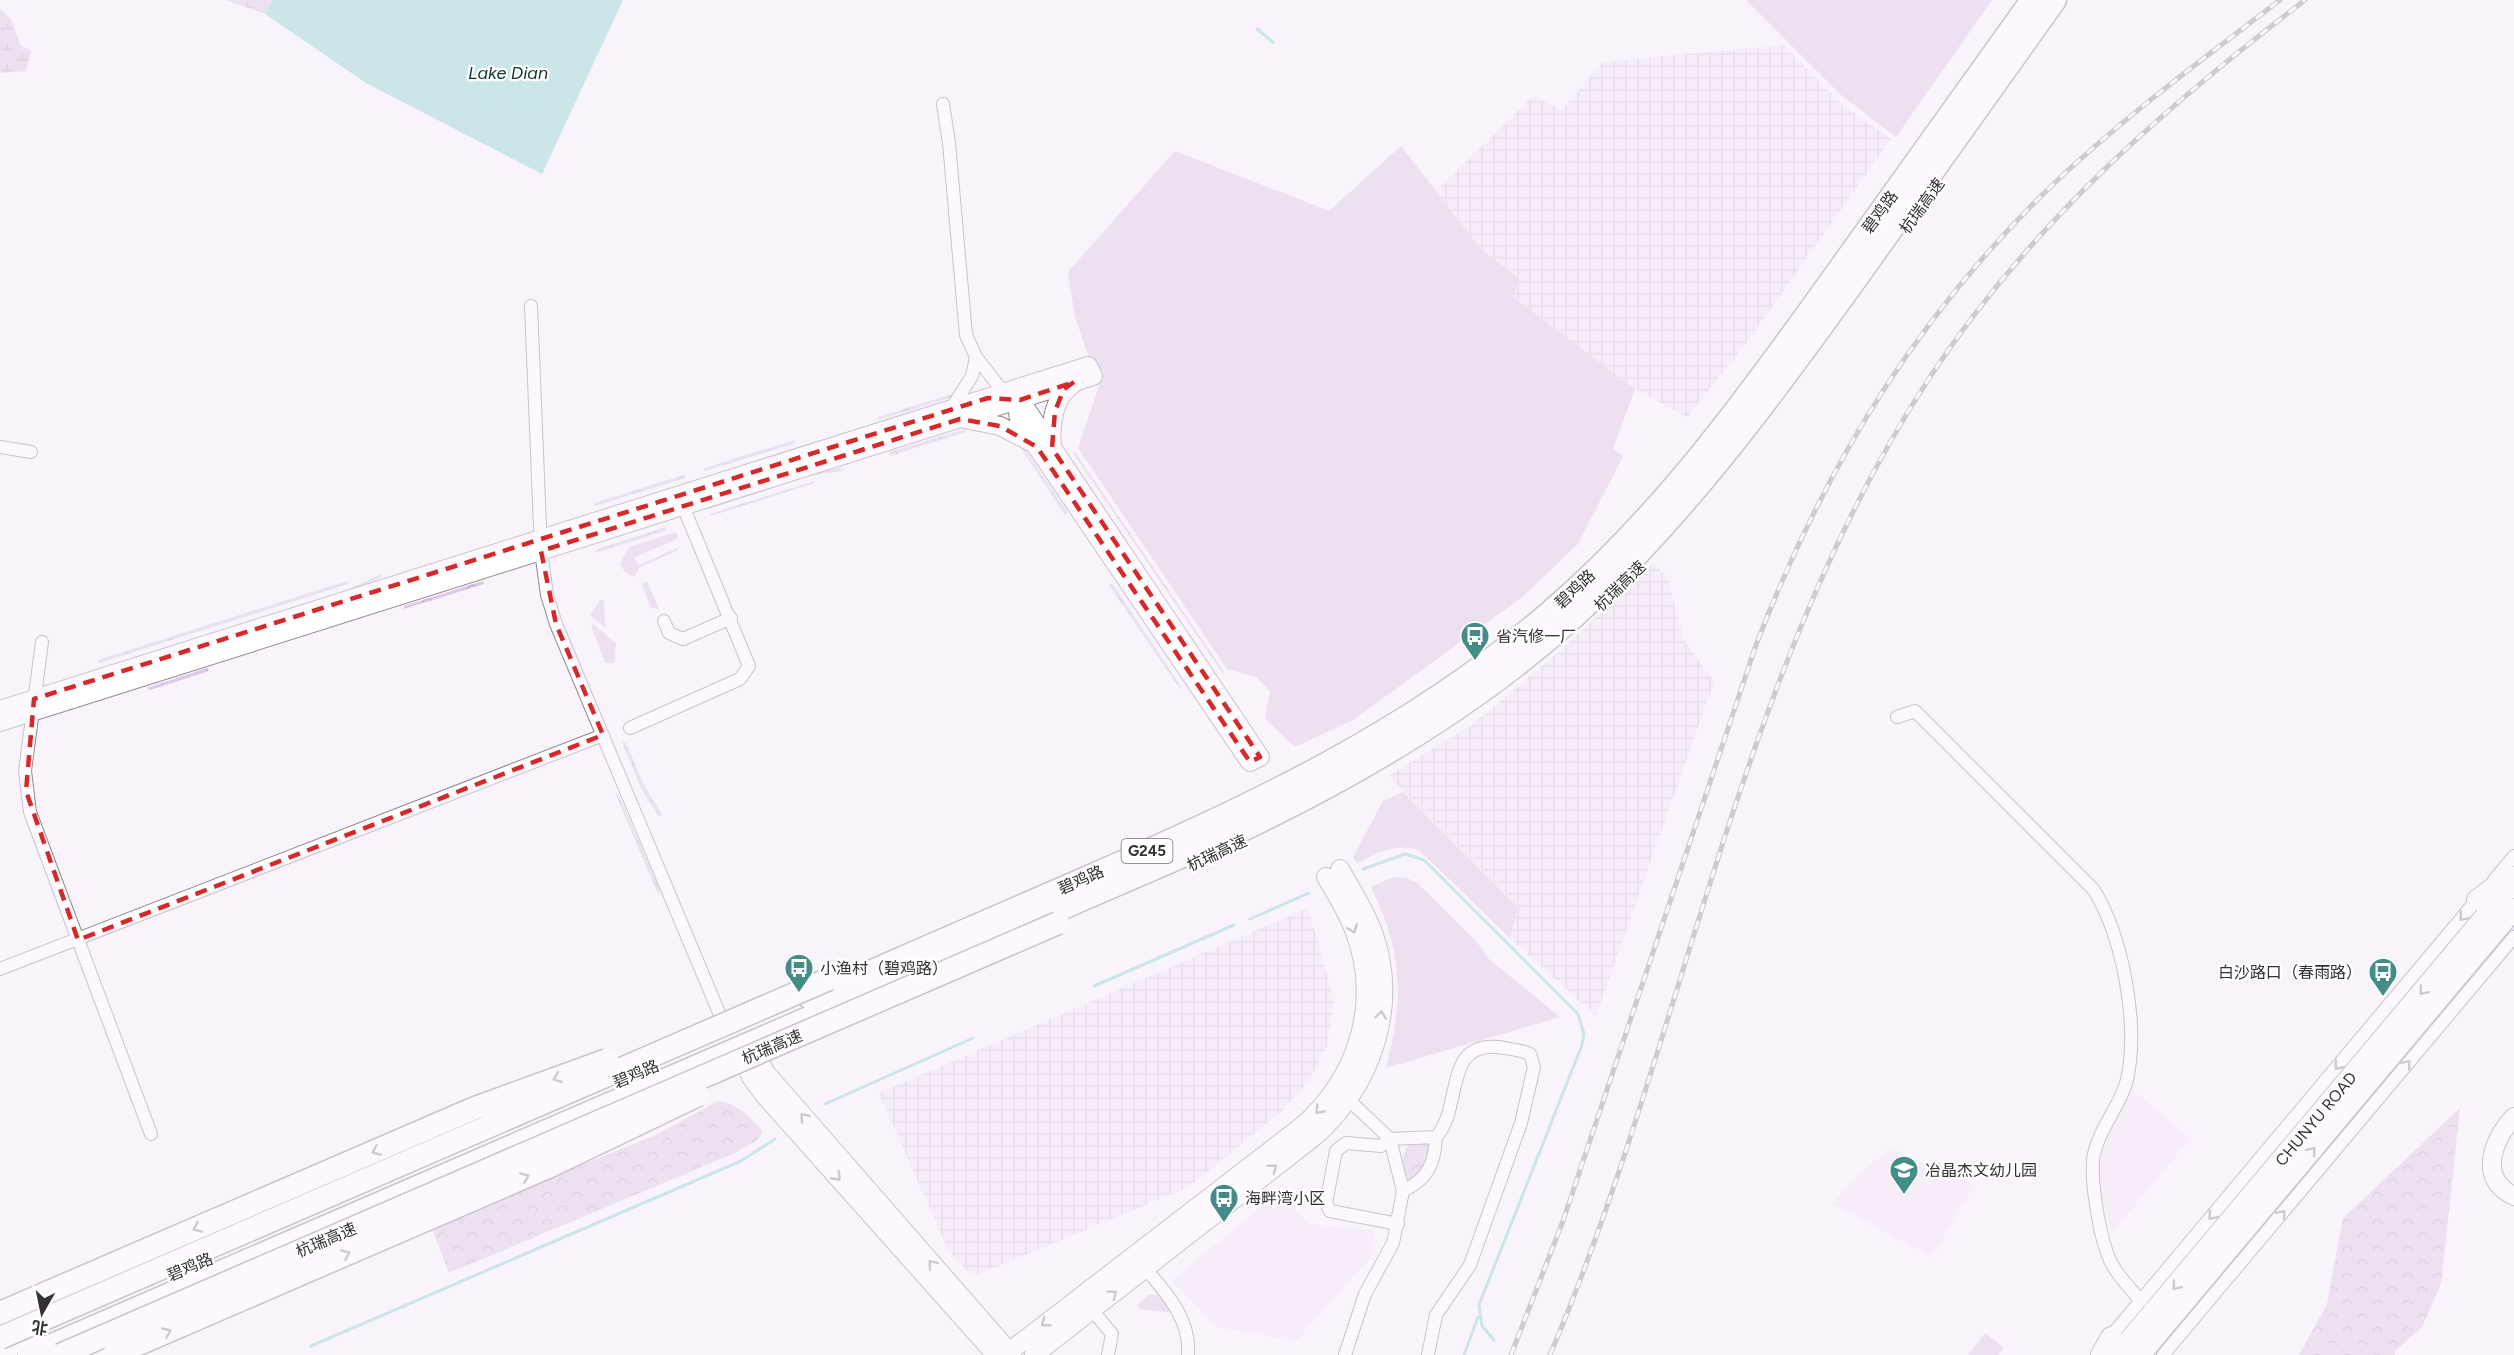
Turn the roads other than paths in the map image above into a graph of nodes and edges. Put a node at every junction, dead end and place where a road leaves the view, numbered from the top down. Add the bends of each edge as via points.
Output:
1 (2019, 0) edge
2 (2032, 0) edge
3 (2055, 0) edge
4 (2069, 0) edge
5 (943, 104) dead end
6 (531, 306) dead end
7 (976, 357) junction
8 (1074, 382) junction
9 (1004, 397) junction
10 (955, 415) junction
11 (0, 447) edge
12 (1045, 448) junction
13 (31, 452) dead end
14 (683, 506) junction
15 (541, 545) junction
16 (731, 618) junction
17 (664, 621) dead end
18 (42, 642) dead end
19 (33, 705) junction
20 (0, 710) edge
21 (1897, 717) dead end
22 (0, 722) edge
23 (630, 728) dead end
24 (603, 735) junction
25 (2514, 856) edge
26 (2514, 872) edge
27 (2514, 882) edge
28 (2477, 900) junction
29 (2514, 909) edge
30 (1058, 924) junction
31 (2514, 937) edge
32 (78, 940) junction
33 (0, 969) edge
34 (829, 979) junction
35 (740, 1041) junction
36 (1349, 1100) junction
37 (2514, 1117) edge
38 (151, 1134) dead end
39 (1436, 1137) junction
40 (1390, 1139) junction
41 (1403, 1191) junction
42 (2514, 1196) edge
43 (1398, 1224) junction
44 (1146, 1269) junction
45 (2141, 1301) junction
46 (1092, 1310) junction
47 (0, 1313) edge
48 (0, 1338) edge
49 (2114, 1346) edge
50 (0, 1350) edge
51 (1006, 1354) edge
52 (29, 1355) edge
53 (60, 1355) edge
54 (113, 1355) edge
55 (1034, 1355) edge
56 (1108, 1355) edge
57 (1188, 1355) edge
58 (1345, 1355) edge
59 (1428, 1355) edge
60 (2095, 1355) edge
61 (2101, 1355) edge
62 (2140, 1355) edge
63 (2163, 1355) edge

1 - 34 highway via 1737,395 1618,533 1529,616 1397,714 1286,777
2 - 35 highway, 碧鸡路 / G245 via 1699,458 1613,552 1514,642 1398,724 1271,795
3 - 35 highway, 碧鸡路 / G245 via 1796,363 1716,467 1629,564 1528,655 1409,740 1282,812
4 - 30 highway, 杭瑞高速 via 1754,436 1673,532 1595,610 1496,694 1386,766 1270,829
5 - 7 street via 966,335
6 - 15 street
7 - 9 street
7 - 10 street
8 - 9 street
8 - 9 street via 1093,376 1088,366
8 - 12 street via 1065,389 1055,411
9 - 10 street
9 - 10 street
9 - 12 street
10 - 12 street via 1013,430
10 - 14 street
10 - 15 street
11 - 13 street
12 - 12 street via 1250,762 1260,757
14 - 15 street
14 - 16 street
15 - 19 street
15 - 24 street via 547,595 556,624
16 - 17 street via 682,639 669,633
16 - 23 street via 749,661 745,676
18 - 19 street
19 - 20 street
19 - 22 street
19 - 32 street via 25,771 28,801
21 - 45 street via 1914,711 2094,890 2106,910 2123,972 2130,1064 2095,1149 2092,1178 2107,1253
24 - 32 street
24 - 35 street
25 - 28 street
26 - 28 main road
27 -> 49 main road, CHUNYU ROAD
28 -> 45 street
62 -> 29 main road, CHUNYU ROAD
30 - 53 highway, 杭瑞高速, bridge
54 -> 30 highway, bridge via 548,1167
63 -> 31 street
32 - 33 street
32 - 38 street
34 -> 47 highway, bridge via 475,1108
34 - 48 highway, bridge
35 - 50 highway, 碧鸡路 / G245
35 - 51 street via 751,1077 766,1097
35 - 52 highway, 碧鸡路 / G245
36 - 40 street
44 -> 36 street via 1315,1136
36 -> 51 street via 1366,1071 1377,1039 1383,987 1374,936 1333,873 1355,931 1366,988 1358,1046 1340,1084 1323,1107 1301,1126
37 - 42 street via 2491,1156 2496,1178
39 - 40 street
39 - 41 street via 1428,1173
39 - 59 street via 1446,1122 1460,1068 1470,1051 1485,1046 1530,1054 1534,1067 1521,1123 1470,1264 1436,1315
40 - 41 street
40 - 43 street via 1381,1146 1353,1143 1340,1148 1334,1157 1326,1203 1336,1214
41 - 43 street
43 - 58 street via 1388,1256 1357,1312
46 -> 44 street
44 - 57 street via 1178,1312
45 - 49 street
46 - 55 street
46 - 56 street via 1112,1334
49 - 60 street
49 - 61 main road, CHUNYU ROAD

